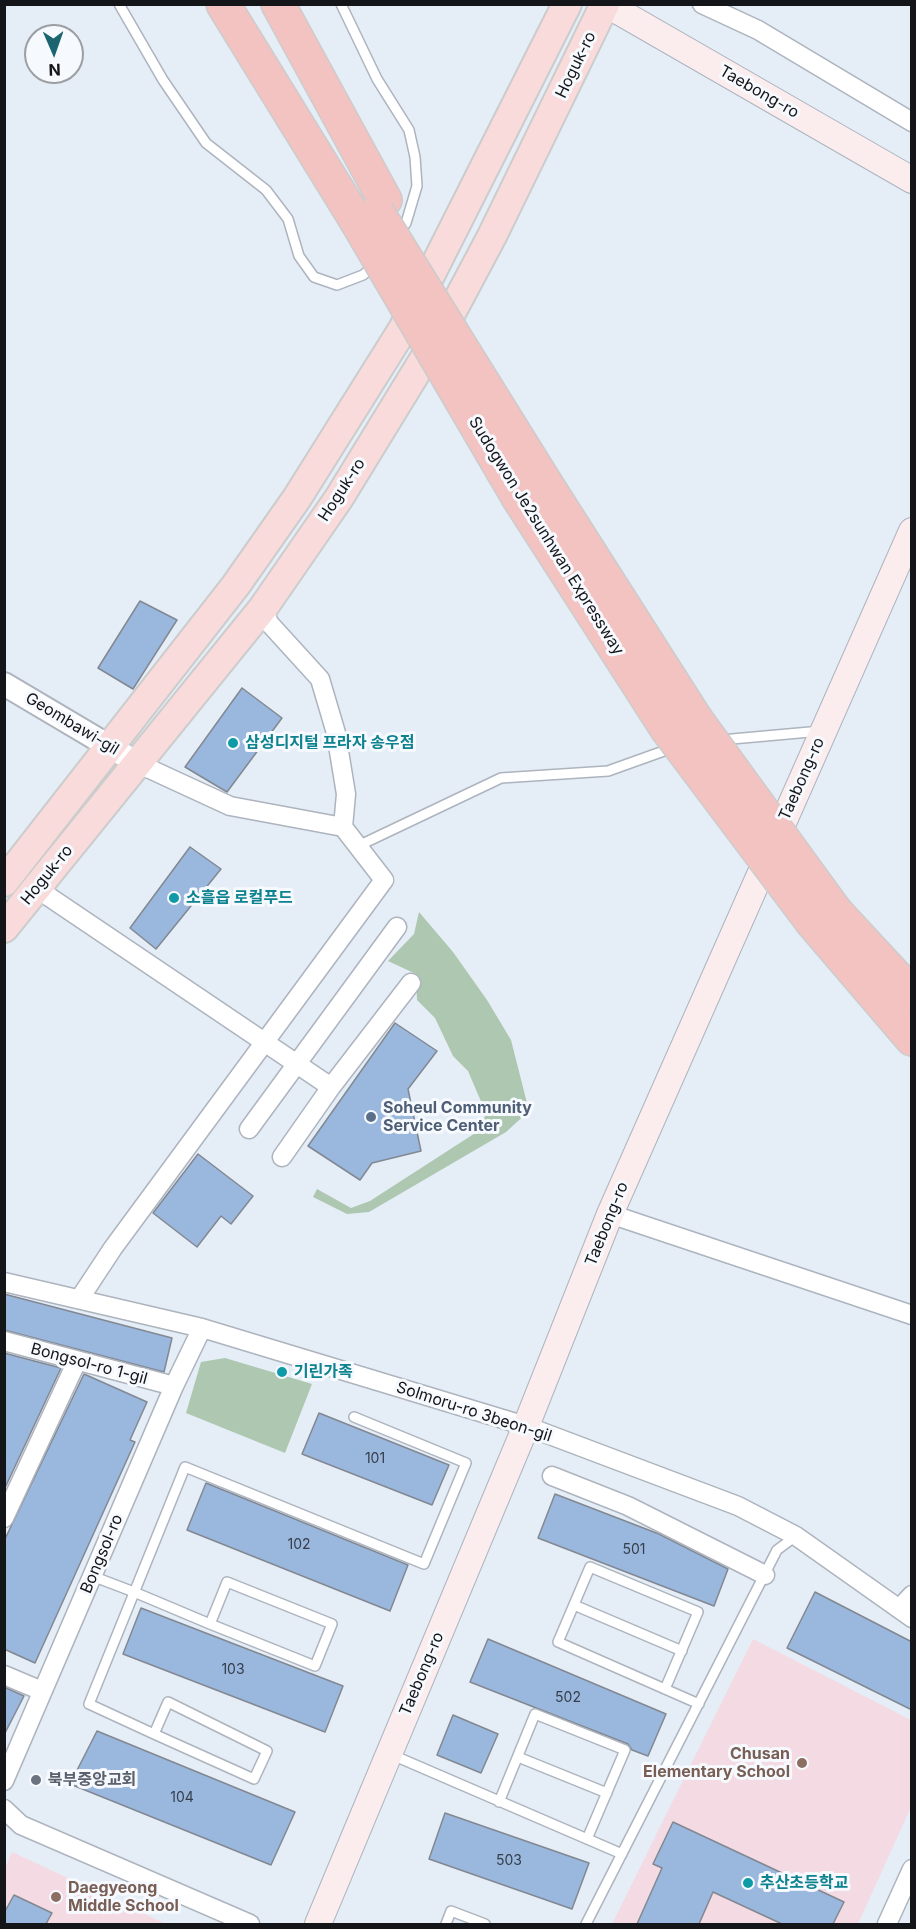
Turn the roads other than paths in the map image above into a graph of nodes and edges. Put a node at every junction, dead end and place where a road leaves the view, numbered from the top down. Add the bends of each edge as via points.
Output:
1 (118, 4) edge
2 (223, 4) edge
3 (245, 4) edge
4 (278, 4) edge
5 (341, 4) edge
6 (567, 4) edge
7 (606, 4) edge
8 (702, 4) edge
9 (912, 122) edge
10 (912, 180) edge
11 (372, 211) junction
12 (532, 491) junction
13 (912, 531) edge
14 (263, 608) junction
15 (4, 684) edge
16 (823, 731) junction
17 (688, 733) junction
18 (111, 747) junction
19 (139, 764) junction
20 (343, 827) junction
21 (358, 846) junction
22 (4, 882) edge
23 (36, 888) junction
24 (824, 917) junction
25 (4, 927) edge
26 (397, 927) dead end
27 (411, 983) dead end
28 (912, 994) edge
29 (912, 1039) edge
30 (264, 1040) junction
31 (296, 1063) junction
32 (331, 1087) junction
33 (249, 1129) dead end
34 (282, 1156) dead end
35 (610, 1214) junction
36 (4, 1282) edge
37 (80, 1298) junction
38 (912, 1316) edge
39 (202, 1329) junction
40 (4, 1341) edge
41 (77, 1361) junction
42 (174, 1386) junction
43 (354, 1417) dead end
44 (526, 1426) junction
45 (552, 1476) dead end
46 (4, 1518) edge
47 (796, 1536) junction
48 (765, 1575) junction
49 (92, 1576) junction
50 (134, 1592) junction
51 (912, 1595) edge
52 (574, 1605) junction
53 (905, 1614) edge
54 (210, 1624) junction
55 (682, 1651) junction
56 (4, 1675) edge
57 (665, 1689) junction
58 (42, 1691) junction
59 (699, 1704) junction
60 (154, 1734) junction
61 (389, 1754) junction
62 (518, 1757) junction
63 (4, 1781) edge
64 (607, 1793) junction
65 (499, 1802) junction
66 (4, 1809) edge
67 (587, 1839) junction
68 (622, 1854) junction
69 (912, 1869) edge
70 (905, 1901) edge
71 (250, 1924) edge
72 (318, 1924) edge
73 (446, 1924) edge
74 (484, 1924) edge
75 (586, 1924) edge
76 (887, 1924) edge

1 - 5 lane via 206,143 266,190 288,219 299,256 314,277 337,285 363,275 387,252 406,223 417,186 409,130 376,79
2 - 11 highway, Sudogwon Je2sunhwan Expressway
3 - 11 highway, Sudogwon Je2sunhwan Expressway
4 - 11 highway
6 - 18 main road, Hoguk-ro via 442,255 354,410 236,585
7 - 10 main road, Taebong-ro
7 - 14 main road, Hoguk-ro via 442,330 339,498
8 - 9 street via 758,30
11 - 12 highway, Sudogwon Je2sunhwan Expressway, bridge
11 - 12 highway, Sudogwon Je2sunhwan Expressway, bridge via 498,405
12 - 17 highway, Sudogwon Je2sunhwan Expressway
13 - 16 main road, Taebong-ro
14 - 19 main road, Hoguk-ro
14 - 20 street via 269,623 320,679 338,743 346,794
15 - 18 street, Geombawi-gil
16 - 17 lane
16 - 35 main road, Taebong-ro
17 - 21 lane via 608,771 501,778
17 - 24 highway, Sudogwon Je2sunhwan Expressway, bridge
18 - 19 street, Geombawi-gil
18 - 22 main road, Hoguk-ro
19 - 20 street via 230,806
19 - 23 main road, Hoguk-ro
20 - 21 street
21 - 30 street via 384,880
23 - 25 main road, Hoguk-ro
23 - 30 street
24 - 28 highway, Sudogwon Je2sunhwan Expressway
24 - 29 highway, Sudogwon Je2sunhwan Expressway
26 - 31 street
27 - 32 street
30 - 31 street
30 - 37 street
31 - 32 street
31 - 33 street
32 - 34 street
35 - 38 street
35 - 44 main road, Taebong-ro
36 - 37 street, Solmoru-ro 3beon-gil
37 - 39 street, Solmoru-ro 3beon-gil
39 - 42 street, Bongsol-ro
39 - 44 street, Solmoru-ro 3beon-gil
40 - 41 street, Bongsol-ro 1-gil
41 - 42 street, Bongsol-ro 1-gil
41 - 46 street
42 - 49 street, Bongsol-ro
43 - 50 lane via 465,1463 424,1564 185,1467
44 - 47 street, Solmoru-ro 3beon-gil via 738,1506
44 - 61 main road, Taebong-ro
45 - 48 street via 628,1506
47 - 48 lane via 777,1550
47 - 53 street, Solmoru-ro 3beon-gil
48 - 59 lane
49 - 50 lane
49 - 58 street, Bongsol-ro
50 - 54 lane
50 - 60 lane via 89,1704
51 - 53 street
52 - 55 lane
52 - 55 lane via 590,1567 698,1612
52 - 57 lane via 558,1642
54 - 54 lane via 315,1666 332,1624 227,1582
55 - 57 lane
56 - 58 street
57 - 59 lane
58 - 63 street, Bongsol-ro
59 - 68 lane
60 - 60 lane via 254,1779 267,1751 168,1702
61 - 65 lane
61 - 72 main road, Taebong-ro
62 - 64 lane
62 - 64 lane via 535,1714 625,1750
62 - 65 lane
64 - 67 lane
65 - 67 lane
66 - 71 street via 21,1825
67 - 68 lane
68 - 75 lane
69 - 70 street
70 - 76 street
73 - 74 lane via 451,1911

